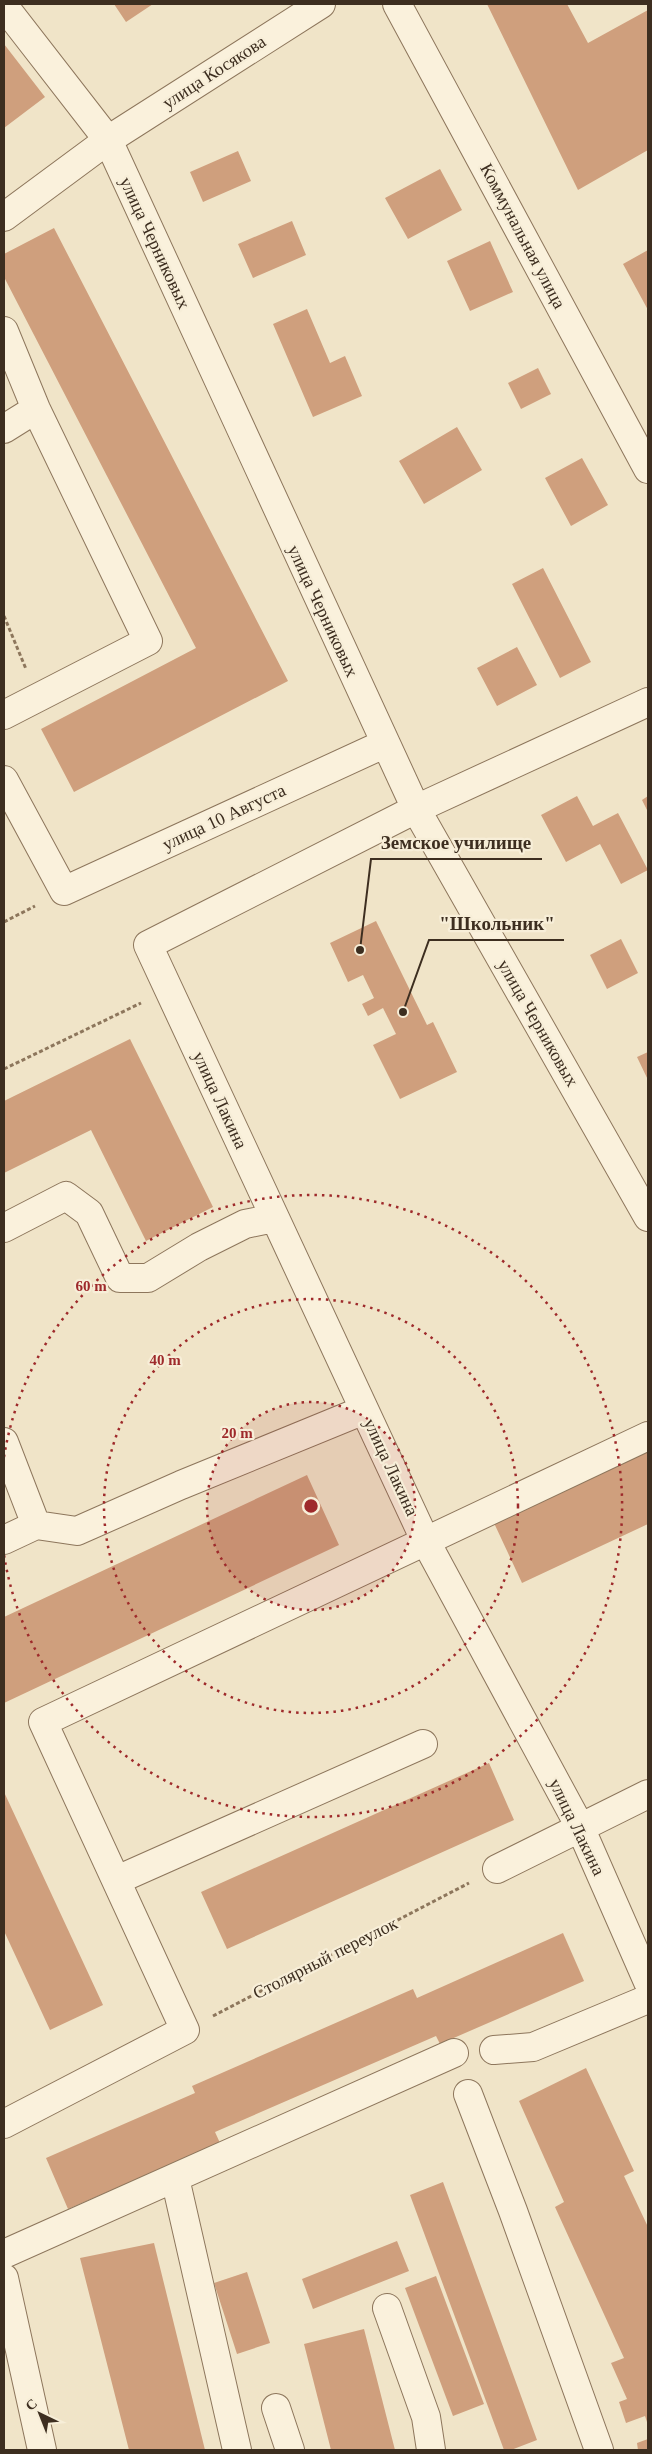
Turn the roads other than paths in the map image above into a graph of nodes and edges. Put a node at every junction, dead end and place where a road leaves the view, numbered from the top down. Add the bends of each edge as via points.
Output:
1 (321, 4) edge
2 (397, 4) edge
3 (4, 6) edge
4 (108, 140) junction
5 (4, 217) edge
6 (4, 331) edge
7 (36, 409) junction
8 (4, 429) edge
9 (648, 469) edge
10 (648, 702) edge
11 (4, 715) edge
12 (384, 744) junction
13 (4, 780) edge
14 (416, 809) junction
15 (648, 1217) edge
16 (274, 1218) junction
17 (4, 1228) edge
18 (364, 1410) junction
19 (648, 1436) edge
20 (4, 1442) edge
21 (36, 1525) junction
22 (4, 1540) edge
23 (425, 1540) junction
24 (422, 1744) dead end
25 (648, 1794) edge
26 (580, 1827) junction
27 (497, 1869) road end
28 (117, 1880) junction
29 (648, 1982) edge
30 (648, 1998) edge
31 (494, 2050) dead end
32 (454, 2054) dead end
33 (468, 2094) dead end
34 (4, 2124) edge
35 (175, 2178) junction
36 (4, 2254) edge
37 (4, 2278) edge
38 (386, 2308) dead end
39 (276, 2408) dead end
40 (42, 2450) edge
41 (237, 2450) edge
42 (290, 2450) edge
43 (431, 2450) edge
44 (599, 2450) edge

1 - 4 street, улица Косякова
2 - 9 street, Коммунальная улица
3 - 4 street, улица Черниковых
4 - 5 street, улица Косякова
4 - 12 street, улица Черниковых
6 - 7 street
7 - 8 street
7 - 11 street via 148,641
10 - 14 street
12 - 13 street, улица 10 Августа via 64,891
12 - 14 street, улица Черниковых
14 - 15 street, улица Черниковых
14 - 16 street, улица Лакина via 148,945
16 - 17 street via 245,1224 148,1278 120,1278 89,1213 66,1196
16 - 18 street, улица Лакина
18 - 21 street via 181,1485 77,1532
18 - 23 street, улица Лакина
19 - 23 street
20 - 21 street
21 - 22 street
23 - 26 street, улица Лакина
23 - 28 street via 43,1722
24 - 28 street
25 - 26 street
26 - 27 street
26 - 29 street, улица Лакина
28 - 34 street via 186,2030
30 - 31 street via 533,2047
32 - 35 street
33 - 44 street via 514,2211
35 - 36 street
35 - 41 street
37 - 40 street
38 - 43 street via 426,2417
39 - 42 street

